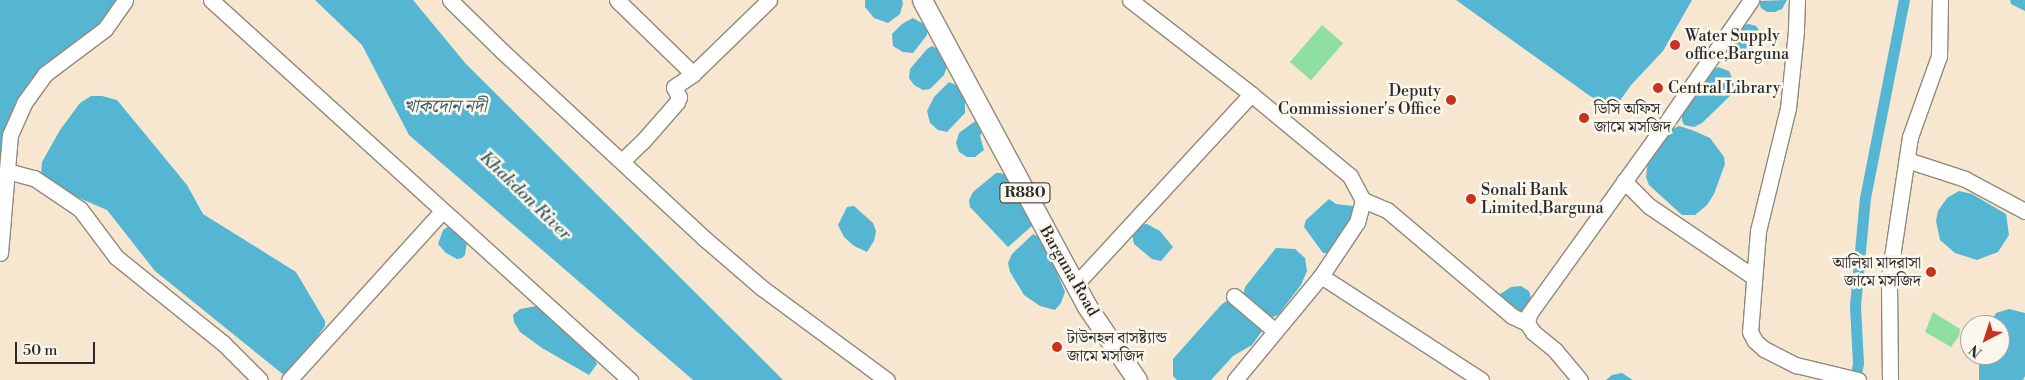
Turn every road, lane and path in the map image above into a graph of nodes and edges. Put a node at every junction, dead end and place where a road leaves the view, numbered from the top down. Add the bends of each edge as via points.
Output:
1 (125, 0) edge
2 (211, 0) edge
3 (450, 0) edge
4 (617, 0) edge
5 (769, 0) edge
6 (922, 0) edge
7 (1130, 0) edge
8 (1751, 0) edge
9 (1797, 0) edge
10 (1940, 0) edge
11 (693, 74) junction
12 (1251, 94) junction
13 (1907, 160) junction
14 (622, 161) junction
15 (7, 171) junction
16 (1624, 181) junction
17 (1363, 200) junction
18 (442, 211) junction
19 (2025, 211) edge
20 (1, 234) edge
21 (0, 253) edge
22 (1321, 276) junction
23 (1754, 277) junction
24 (1075, 284) junction
25 (1234, 296) dead end
26 (1528, 323) junction
27 (1276, 331) junction
28 (260, 380) edge
29 (289, 380) edge
30 (630, 380) edge
31 (887, 380) edge
32 (1137, 380) edge
33 (1235, 380) edge
34 (1481, 380) edge
35 (1580, 380) edge
36 (1852, 380) edge
37 (1890, 380) edge

1 - 15 street via 105,29 45,74 24,102 10,135
2 - 18 street
3 - 14 street
4 - 11 street
5 - 11 street
6 - 24 main road, Barguna Road / R880
7 - 12 street
8 - 16 street
9 - 23 street via 1788,108 1758,231
10 - 13 street via 1938,56 1910,138
11 - 14 street via 674,86 679,97 677,102
12 - 17 street via 1350,176
12 - 24 street
13 - 19 street via 1965,179
13 - 37 street via 1889,277
14 - 31 street via 762,288
15 - 20 street
15 - 28 street via 34,178 80,209 116,257 222,343
16 - 23 street via 1649,206
16 - 26 street via 1541,295 1529,314
17 - 22 street via 1357,222
17 - 26 street via 1387,210 1512,316
18 - 29 street
18 - 30 street
20 - 21 street
22 - 27 street
22 - 34 street
23 - 36 street via 1750,332 1754,341 1796,365
24 - 32 main road, Barguna Road / R880
25 - 27 street
26 - 35 street
27 - 33 street

